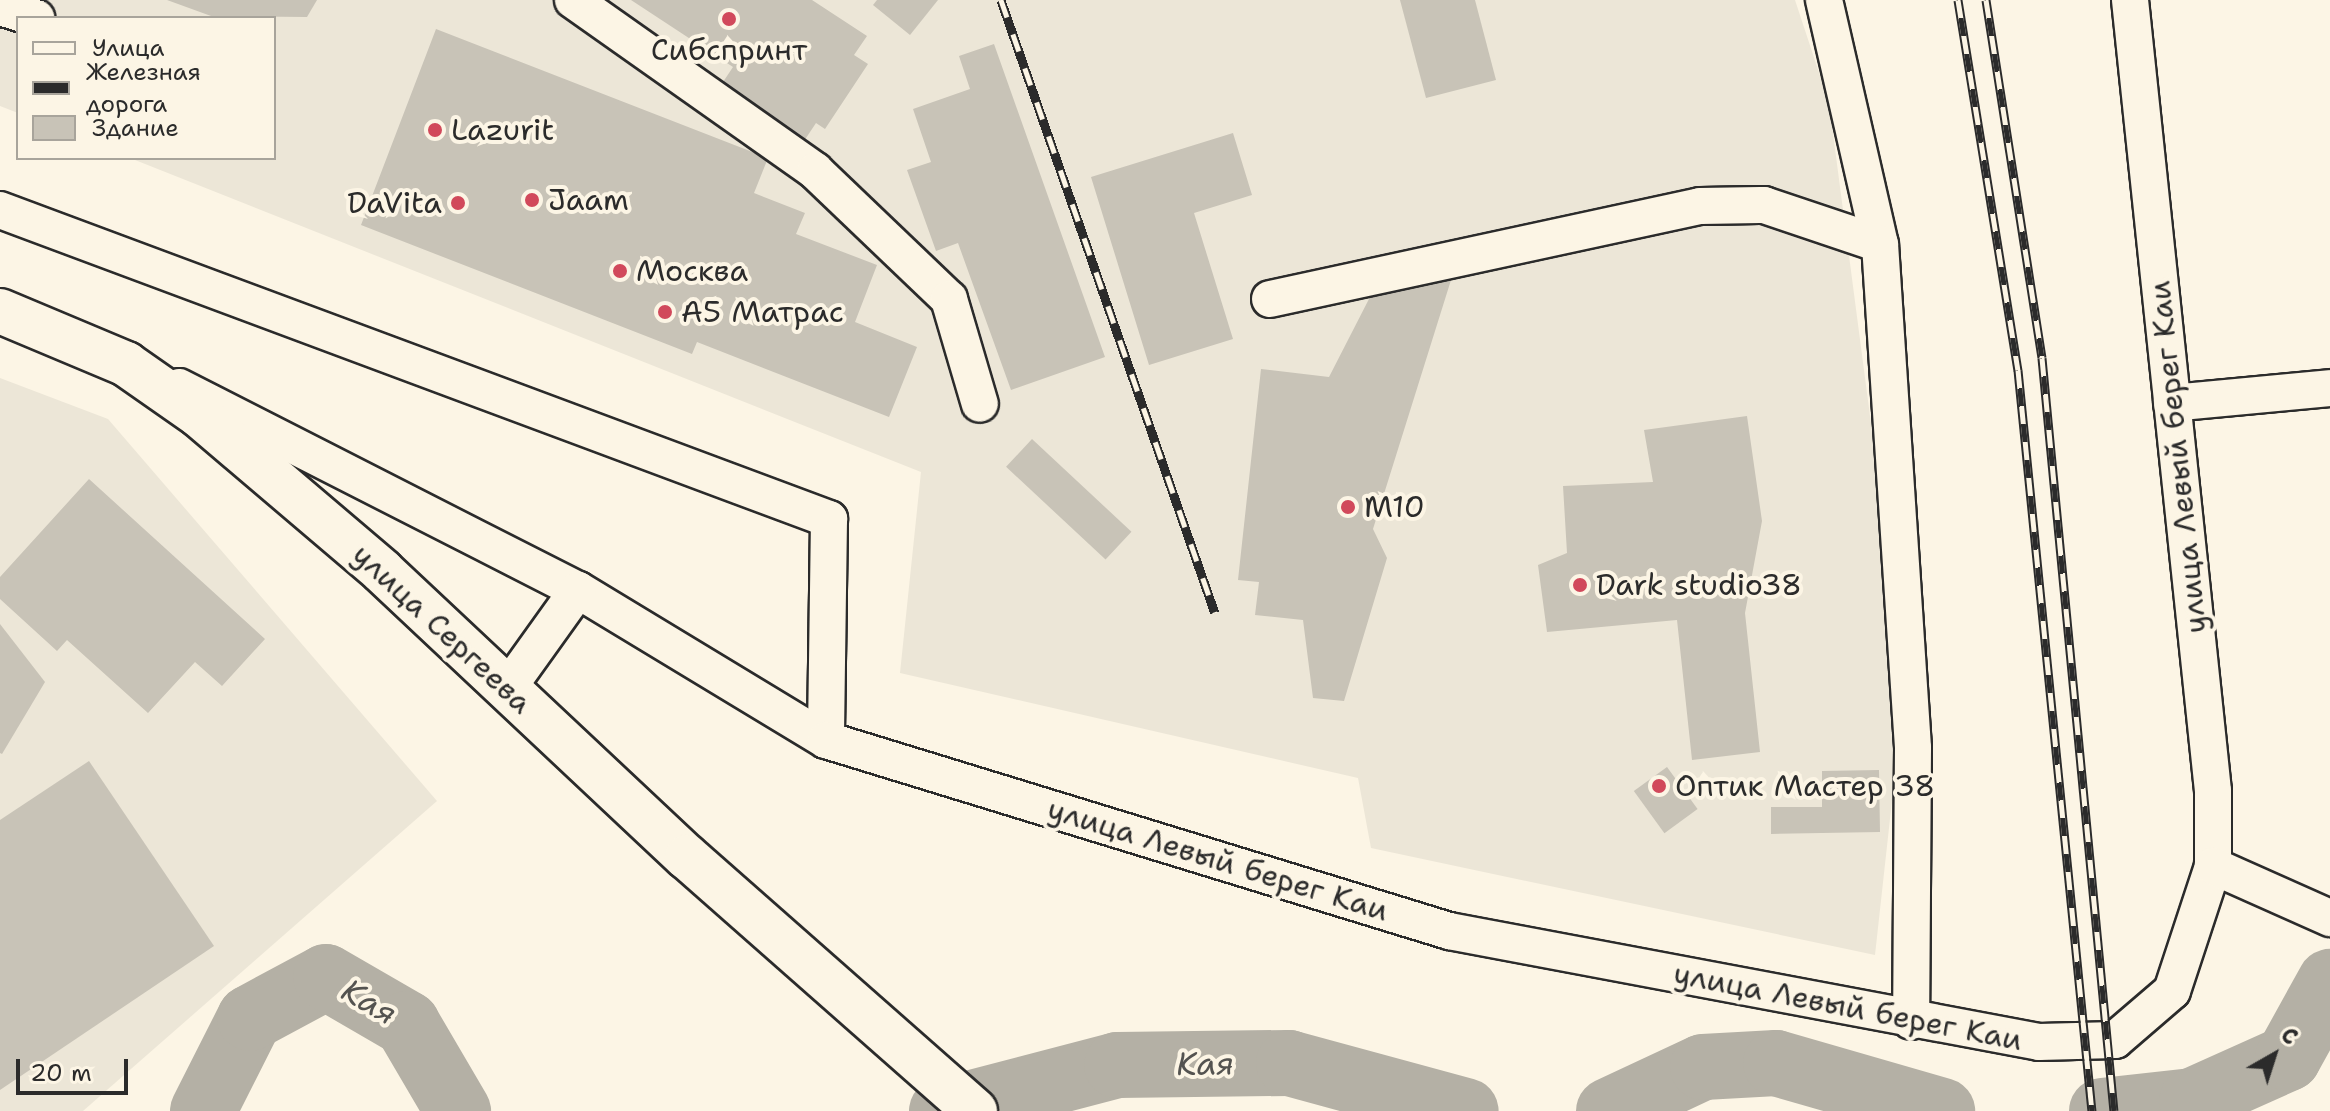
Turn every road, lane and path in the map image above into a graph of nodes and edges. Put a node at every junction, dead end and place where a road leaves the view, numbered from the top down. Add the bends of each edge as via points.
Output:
1 (573, 0) edge
2 (1824, 0) edge
3 (2130, 0) edge
4 (0, 7) edge
5 (29, 16) edge
6 (0, 210) edge
7 (1880, 244) junction
8 (1270, 299) dead end
9 (0, 311) edge
10 (126, 364) junction
11 (2330, 388) edge
12 (2172, 403) junction
13 (980, 404) dead end
14 (578, 590) junction
15 (507, 689) junction
16 (826, 740) junction
17 (2213, 866) junction
18 (2326, 915) edge
19 (1911, 1021) junction
20 (975, 1111) edge

1 - 13 street via 815,171 905,255 949,299
2 - 7 street
3 - 12 street, улица Левый берег Каи
4 - 5 street
6 - 16 street via 829,519
7 - 8 street via 1764,205 1700,206
7 - 19 street via 1913,748
9 - 10 main road, улица Сергеева
10 - 14 street, улица Левый берег Каи via 218,404
10 - 15 main road, улица Сергеева via 271,475
11 - 12 street
12 - 17 street, улица Левый берег Каи via 2213,791
14 - 15 street
14 - 16 street, улица Левый берег Каи
15 - 20 main road, улица Сергеева
16 - 19 street, улица Левый берег Каи via 1449,931
17 - 18 street
17 - 19 street, улица Левый берег Каи via 2172,991 2115,1040 2039,1042

